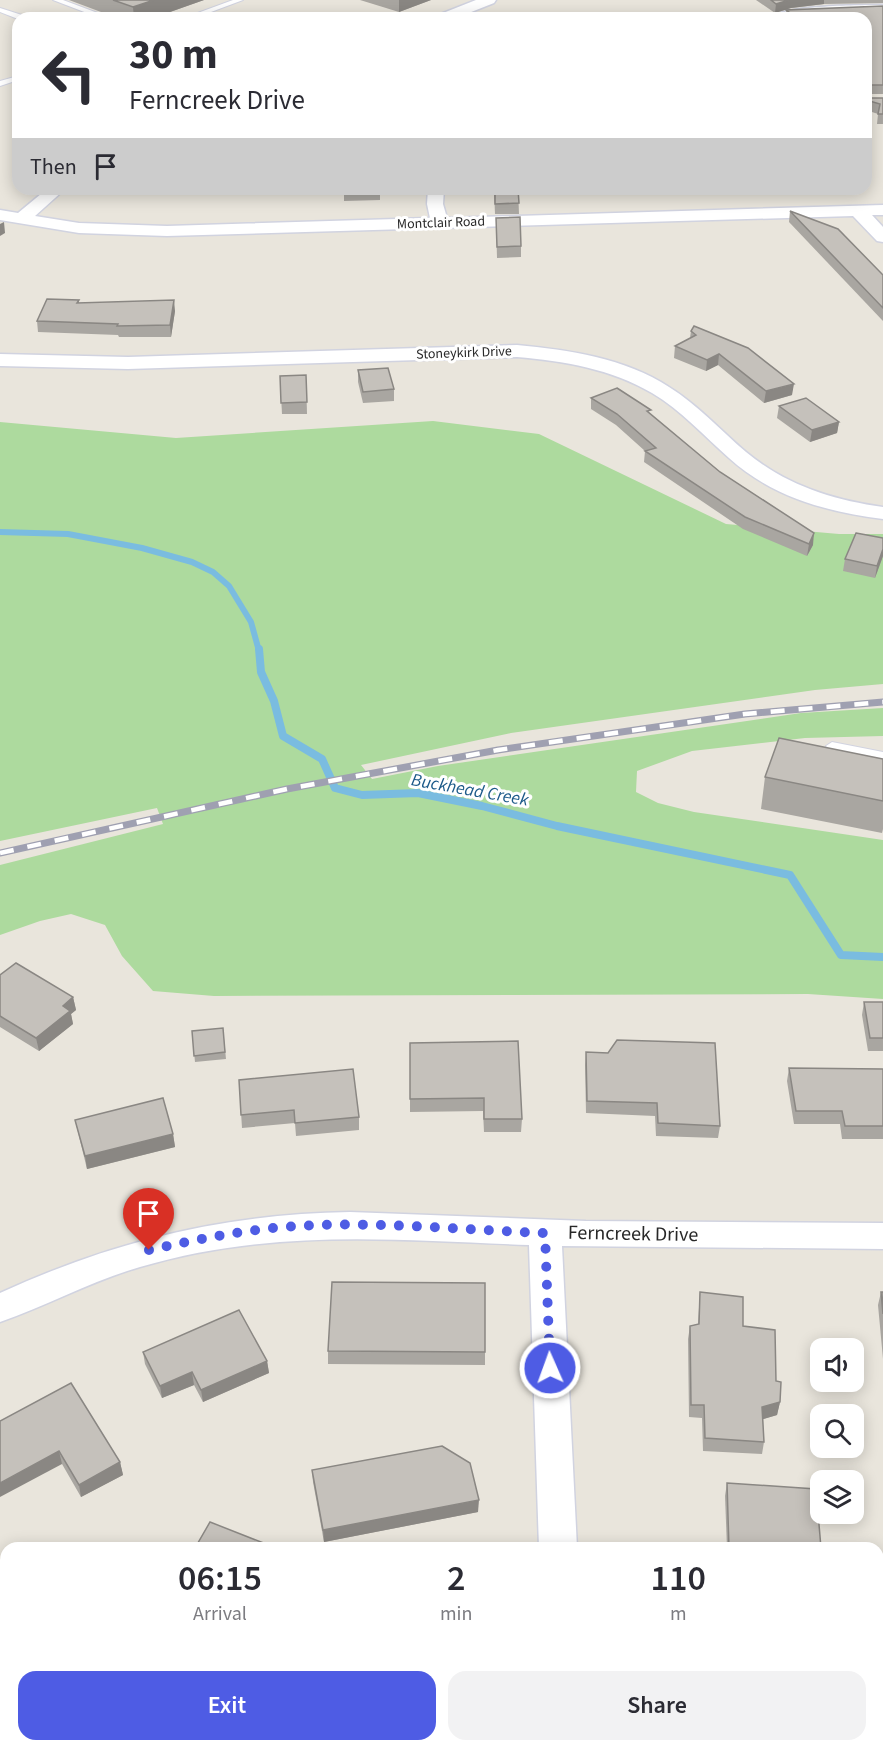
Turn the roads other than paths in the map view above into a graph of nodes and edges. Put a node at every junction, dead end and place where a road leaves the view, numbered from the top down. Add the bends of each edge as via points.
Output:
1 (56, 0) edge
2 (240, 0) edge
3 (489, 0) edge
4 (883, 9) edge
5 (90, 12) edge
6 (206, 12) edge
7 (460, 12) edge
8 (813, 12) edge
9 (50, 195) edge
10 (436, 195) edge
11 (883, 210) edge
12 (858, 211) junction
13 (0, 215) edge
14 (21, 219) junction
15 (440, 223) junction
16 (883, 237) edge
17 (0, 360) edge
18 (883, 513) edge
19 (832, 746) edge
20 (883, 756) edge
21 (545, 1233) junction
22 (883, 1236) edge
23 (0, 1308) edge
24 (558, 1542) edge

1 - 5 lane
2 - 6 lane
3 - 7 street
4 - 8 street
9 - 14 street
10 - 15 street
11 - 12 street, Montclair Road
12 - 15 street, Montclair Road
12 - 16 street
13 - 14 street, Montclair Road
14 - 15 street, Montclair Road via 79,228 168,231
17 - 18 street, Stoneykirk Drive via 128,363 517,351 570,357 619,371 660,390 755,470 775,482 826,503
19 - 20 lane
21 - 22 street, Ferncreek Drive
21 - 23 street, Ferncreek Drive via 354,1226 285,1227 217,1236 104,1264
21 - 24 street

